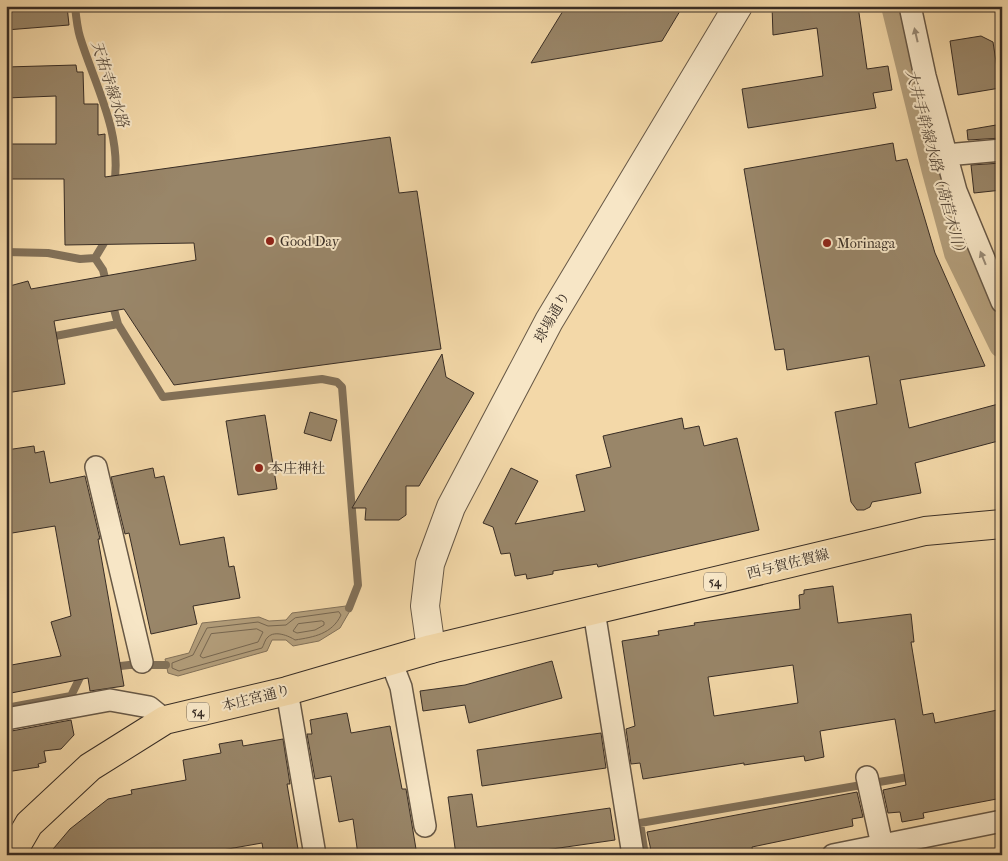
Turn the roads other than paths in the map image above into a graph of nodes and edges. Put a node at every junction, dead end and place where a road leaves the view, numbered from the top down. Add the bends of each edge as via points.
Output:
1 (738, 6) edge
2 (910, 6) edge
3 (1002, 150) edge
4 (946, 155) junction
5 (1000, 296) edge
6 (96, 467) dead end
7 (1002, 524) edge
8 (594, 611) junction
9 (431, 649) junction
10 (391, 661) junction
11 (142, 662) dead end
12 (287, 691) junction
13 (6, 719) edge
14 (165, 720) junction
15 (868, 782) dead end
16 (1002, 821) edge
17 (425, 826) dead end
18 (882, 845) junction
19 (836, 854) edge
20 (11, 855) edge
21 (315, 855) edge
22 (633, 855) edge

1 - 9 street, 球場通り via 549,321 451,507 430,564 425,606
4 -> 2 street
3 - 4 street
5 -> 4 street via 956,191
6 - 11 street
7 - 8 main road, 西与賀佐賀線 / 54 via 925,531
8 - 9 main road, 西与賀佐賀線 / 54
8 - 22 street
9 - 10 main road, 本庄宮通り / 54
10 - 12 main road, 本庄宮通り / 54
10 - 17 street via 401,687
12 - 14 main road, 本庄宮通り / 54
12 - 21 street
13 - 14 street via 110,700 149,707
14 - 20 main road, 本庄宮通り / 54 via 90,767 29,824
15 - 18 street
16 - 18 street
18 - 19 street

